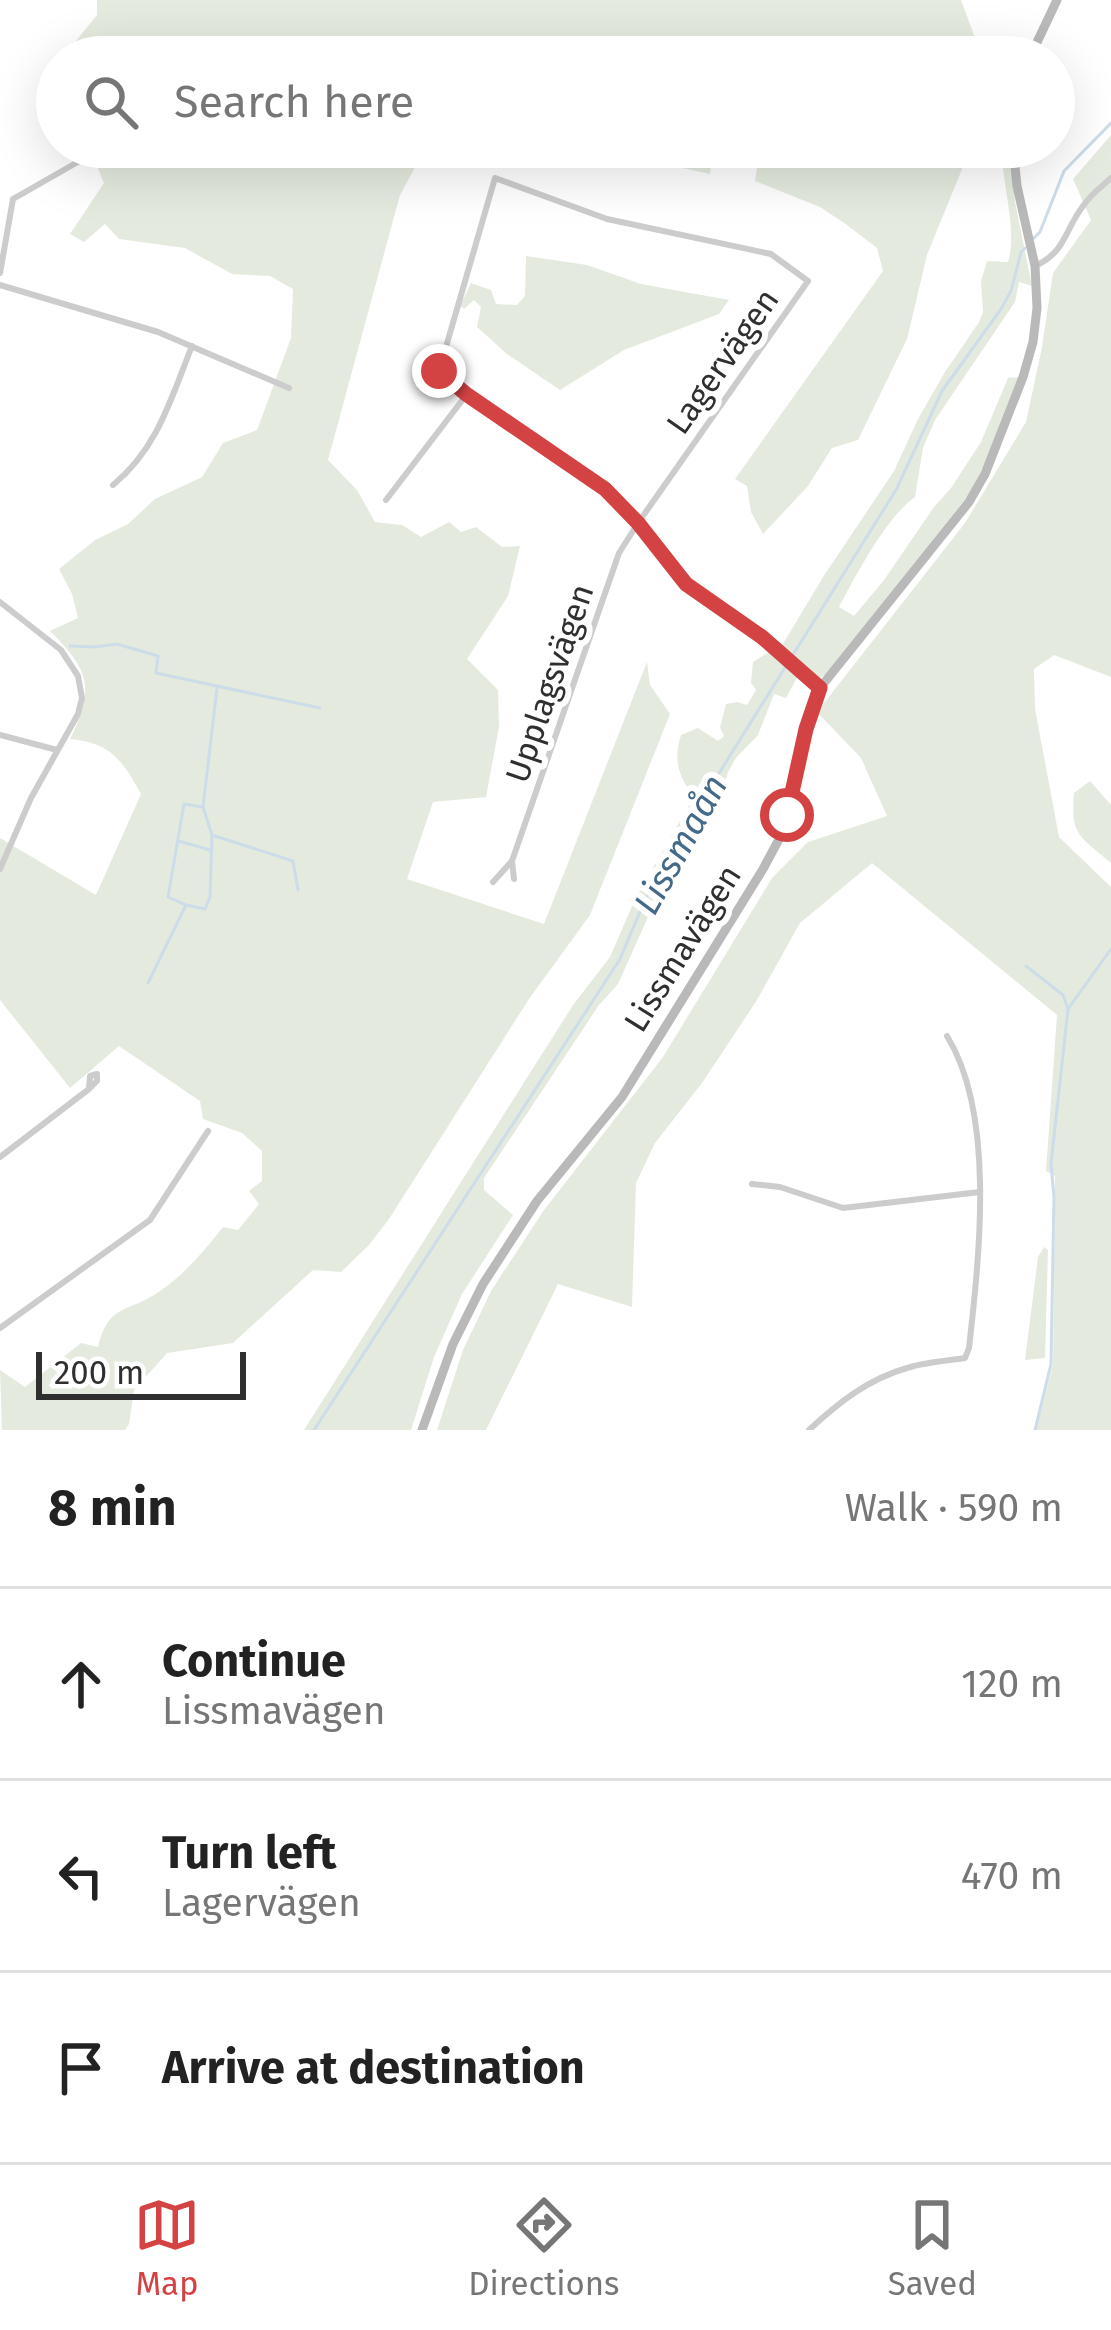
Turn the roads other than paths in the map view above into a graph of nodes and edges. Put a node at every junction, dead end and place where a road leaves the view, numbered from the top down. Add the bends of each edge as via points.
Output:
1 (1057, 0) edge
2 (1038, 36) edge
3 (67, 168) edge
4 (1015, 168) edge
5 (1111, 178) edge
6 (1035, 266) junction
7 (0, 273) edge
8 (0, 285) edge
9 (192, 346) junction
10 (289, 388) dead end
11 (466, 394) junction
12 (113, 485) dead end
13 (386, 500) dead end
14 (638, 523) junction
15 (0, 602) edge
16 (820, 688) junction
17 (0, 735) edge
18 (57, 750) junction
19 (512, 861) junction
20 (0, 869) edge
21 (514, 879) dead end
22 (493, 882) dead end
23 (947, 1036) dead end
24 (89, 1089) dead end
25 (208, 1131) dead end
26 (0, 1157) edge
27 (752, 1184) dead end
28 (980, 1192) junction
29 (0, 1328) edge
30 (422, 1430) edge
31 (809, 1430) edge

1 - 2 street
3 - 7 street via 13,199
4 - 6 street, Lissmavägen
5 - 6 street via 1085,201 1060,250
6 - 16 street, Lissmavägen via 1034,342 985,475
8 - 9 street
9 - 10 street
9 - 12 street via 153,441
11 - 13 street
11 - 14 street via 605,489
11 - 14 street, Lagervägen via 439,371 495,178 608,219 771,254 808,280
14 - 16 street via 686,584
14 - 19 street, Upplagsvägen via 619,554
15 - 18 street via 61,650 78,676 78,714
16 - 30 street, Lissmavägen via 771,855 622,1097 537,1201 483,1284
17 - 18 street
18 - 20 street
19 - 21 street
19 - 22 street
23 - 28 street via 974,1116
24 - 26 street
25 - 29 street via 150,1220
27 - 28 street via 843,1208
28 - 31 street via 964,1358 873,1380

